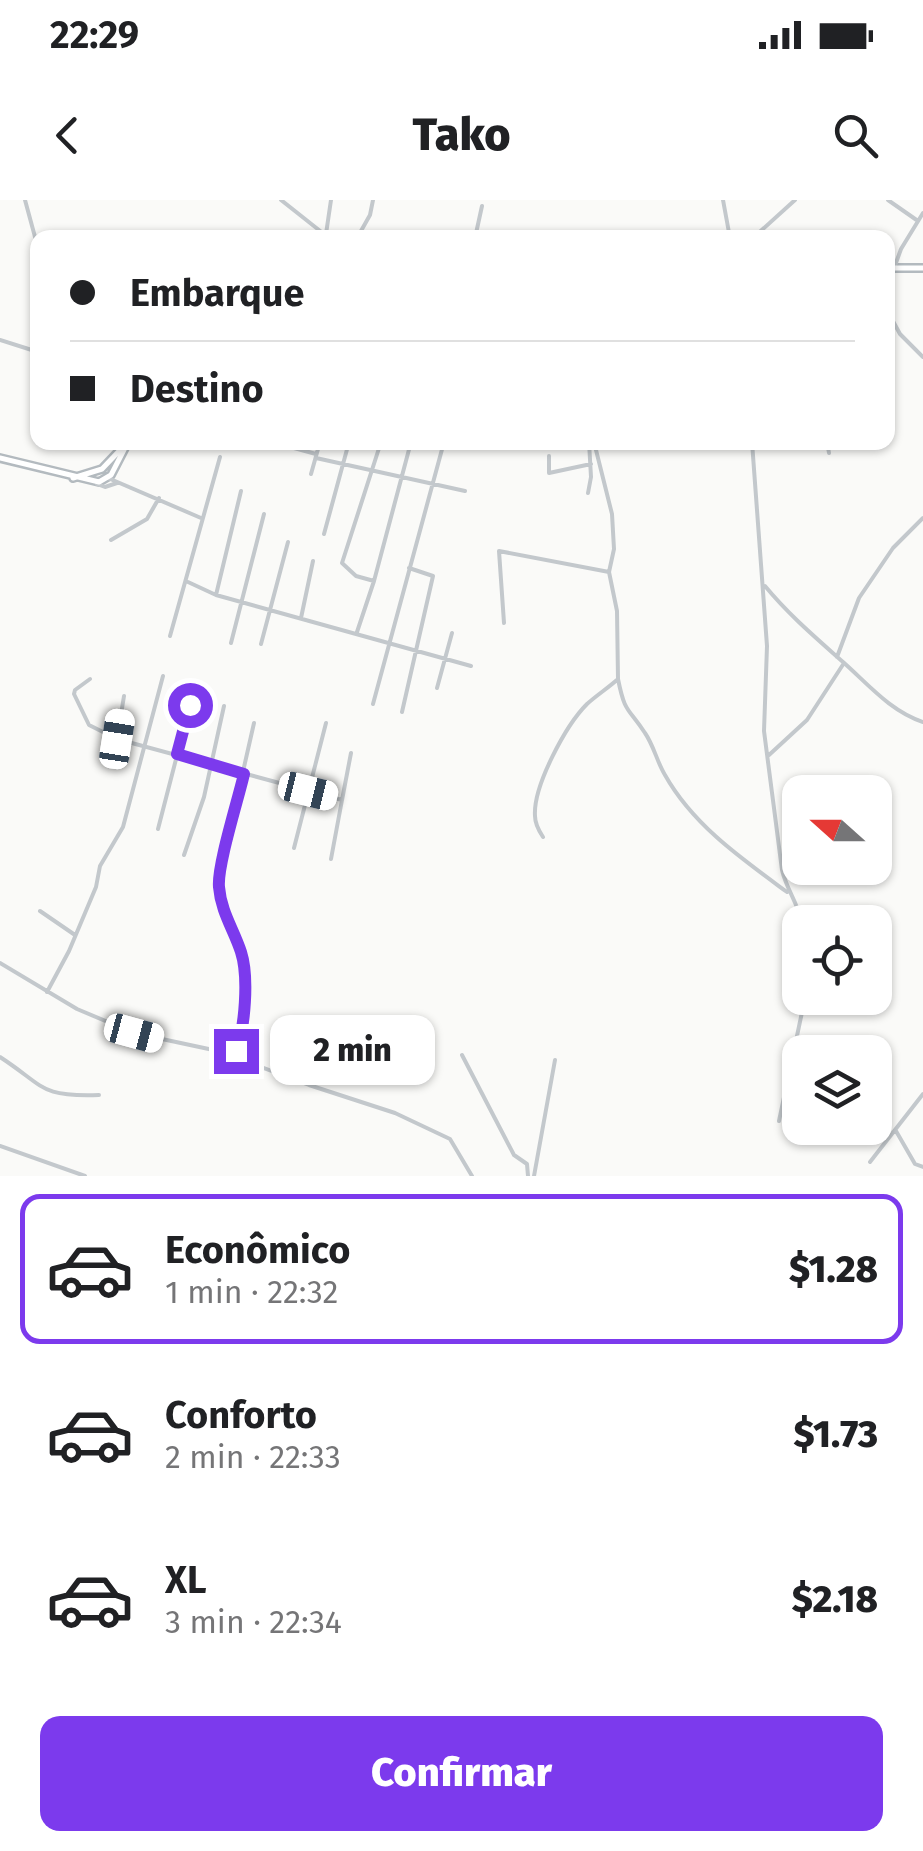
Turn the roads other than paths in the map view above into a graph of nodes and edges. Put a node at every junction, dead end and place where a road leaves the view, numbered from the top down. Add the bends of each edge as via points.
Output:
1 (25, 200) edge
2 (281, 200) edge
3 (332, 200) edge
4 (373, 200) edge
5 (723, 200) edge
6 (794, 200) edge
7 (888, 200) edge
8 (482, 206) dead end
9 (923, 213) edge
10 (918, 221) junction
11 (33, 230) edge
12 (320, 230) edge
13 (329, 230) edge
14 (362, 230) edge
15 (477, 230) edge
16 (729, 230) edge
17 (762, 230) edge
18 (896, 268) joint
19 (923, 268) edge
20 (895, 325) edge
21 (0, 340) edge
22 (30, 349) edge
23 (923, 357) edge
24 (120, 450) edge
25 (124, 450) edge
26 (303, 450) edge
27 (318, 450) edge
28 (347, 450) edge
29 (379, 450) edge
30 (410, 450) edge
31 (442, 450) edge
32 (592, 450) edge
33 (594, 450) edge
34 (753, 450) edge
35 (828, 450) edge
36 (829, 453) dead end
37 (220, 456) dead end
38 (316, 456) junction
39 (549, 456) dead end
40 (0, 458) edge
41 (344, 462) junction
42 (591, 464) junction
43 (374, 470) junction
44 (311, 474) dead end
45 (404, 476) junction
46 (72, 478) junction
47 (108, 478) junction
48 (93, 482) junction
49 (117, 483) junction
50 (432, 484) junction
51 (241, 491) dead end
52 (465, 491) dead end
53 (588, 493) dead end
54 (160, 498) junction
55 (264, 514) dead end
56 (201, 518) junction
57 (923, 518) edge
58 (324, 534) dead end
59 (112, 540) dead end
60 (288, 542) dead end
61 (313, 561) dead end
62 (409, 568) junction
63 (608, 572) junction
64 (188, 582) junction
65 (374, 582) junction
66 (764, 585) junction
67 (216, 594) junction
68 (244, 602) junction
69 (270, 610) junction
70 (300, 618) junction
71 (504, 623) dead end
72 (357, 632) junction
73 (452, 633) dead end
74 (170, 636) dead end
75 (390, 642) junction
76 (230, 643) dead end
77 (260, 644) dead end
78 (416, 649) junction
79 (445, 656) junction
80 (837, 657) junction
81 (844, 662) junction
82 (471, 666) dead end
83 (163, 676) dead end
84 (90, 679) dead end
85 (618, 679) junction
86 (437, 688) dead end
87 (124, 696) dead end
88 (373, 704) dead end
89 (190, 705) dead end
90 (224, 706) dead end
91 (402, 712) dead end
92 (326, 722) dead end
93 (923, 722) edge
94 (254, 723) dead end
95 (117, 739) junction
96 (144, 746) junction
97 (351, 753) dead end
98 (177, 754) junction
99 (768, 756) junction
100 (212, 765) junction
101 (244, 774) junction
102 (308, 791) junction
103 (342, 800) junction
104 (158, 830) dead end
105 (543, 838) dead end
106 (294, 848) dead end
107 (184, 855) dead end
108 (331, 859) dead end
109 (787, 892) junction
110 (799, 905) edge
111 (40, 911) dead end
112 (75, 936) junction
113 (0, 963) edge
114 (47, 992) junction
115 (800, 1015) edge
116 (462, 1055) dead end
117 (234, 1056) junction
118 (0, 1057) edge
119 (555, 1060) dead end
120 (923, 1094) edge
121 (99, 1096) dead end
122 (779, 1121) dead end
123 (896, 1131) junction
124 (0, 1146) edge
125 (870, 1162) dead end
126 (923, 1167) edge
127 (84, 1176) edge
128 (472, 1176) edge
129 (531, 1176) edge

1 - 11 street
2 - 12 street
3 - 13 street
4 - 14 street
5 - 16 street
6 - 17 street
7 - 10 street
8 - 15 street
9 - 10 street
10 - 18 street
18 - 19 street
20 - 23 street
21 - 22 street
24 - 46 street via 102,469
25 - 47 street
26 - 38 street
27 - 38 street
28 - 41 street
29 - 43 street
30 - 45 street
31 - 50 street
32 - 42 street
33 - 63 street via 612,514
34 - 66 street
35 - 36 street
37 - 56 street
38 - 41 street
38 - 44 street
39 - 42 street via 550,474
40 - 46 street
41 - 43 street
41 - 58 street
42 - 53 street
43 - 45 street
43 - 65 street via 342,563
45 - 50 street
45 - 65 street
46 - 48 street
47 - 48 street
47 - 49 street
48 - 49 street
49 - 54 street
50 - 52 street
50 - 62 street
51 - 67 street
54 - 56 street
54 - 59 street via 147,519
55 - 68 street
56 - 64 street
57 - 80 street via 859,598
60 - 69 street
61 - 70 street
62 - 75 street
62 - 78 street via 433,576
63 - 71 street via 499,551
63 - 85 street via 617,610
64 - 67 street
64 - 74 street
65 - 72 street
66 - 80 street
66 - 99 street
67 - 68 street
68 - 69 street
68 - 76 street
69 - 70 street
69 - 77 street
70 - 72 street
72 - 75 street
73 - 79 street
75 - 78 street
75 - 88 street
78 - 79 street
78 - 91 street
79 - 82 street
79 - 86 street
80 - 81 street
81 - 93 street via 900,712
81 - 99 street via 807,720
83 - 96 street
84 - 95 street via 74,694 89,725
85 - 105 street via 569,726 536,802
85 - 109 street via 623,706 697,818
87 - 95 street
89 - 98 street
90 - 100 street
92 - 102 street
94 - 101 street
95 - 96 street
96 - 98 street
96 - 112 street via 124,827 100,866
97 - 103 street
98 - 100 street
98 - 104 street
99 - 109 street
100 - 101 street
100 - 107 street
101 - 102 street
101 - 117 street via 218,882 246,973
102 - 103 street
102 - 106 street
103 - 108 street
109 - 110 street
111 - 112 street
112 - 114 street
113 - 114 street
114 - 117 street via 134,1033
115 - 122 street
116 - 129 street
117 - 128 street via 443,1135
118 - 121 street via 50,1093
119 - 129 street
120 - 123 street
123 - 125 street
123 - 126 street
124 - 127 street

